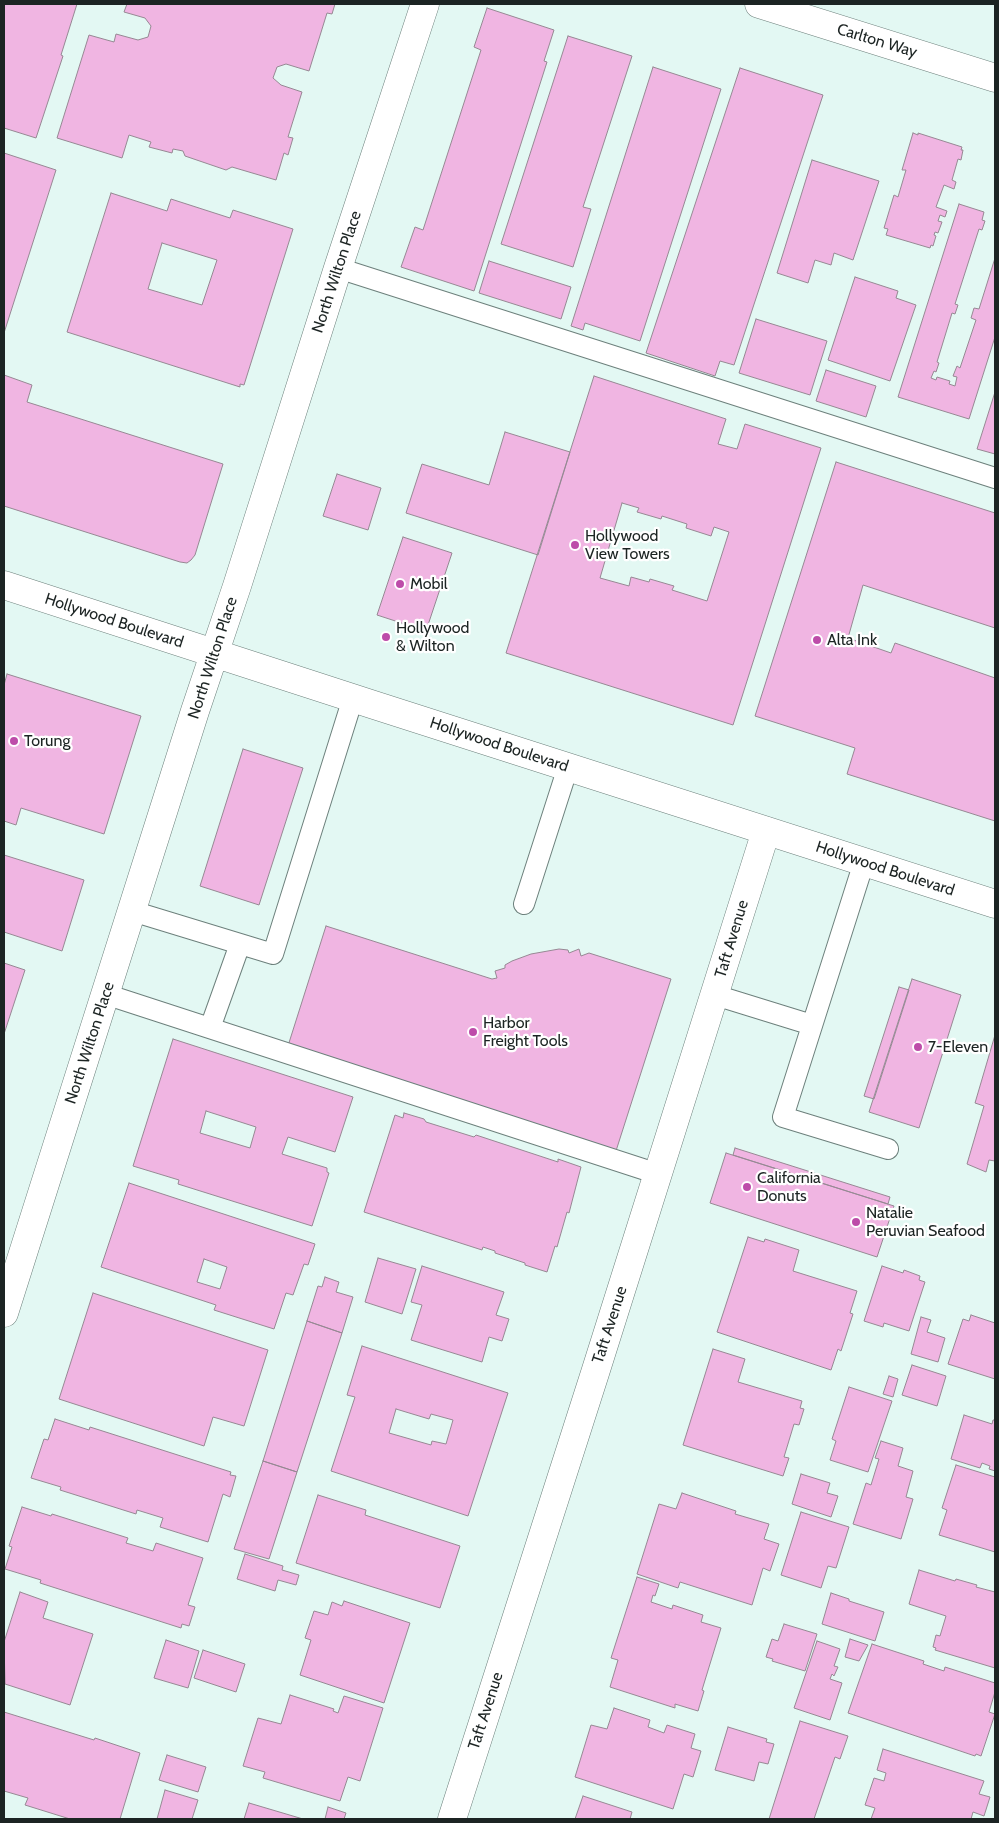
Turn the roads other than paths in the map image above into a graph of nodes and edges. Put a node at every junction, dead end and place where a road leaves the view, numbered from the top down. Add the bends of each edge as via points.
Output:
1 (426, 4) edge
2 (759, 4) edge
3 (995, 78) edge
4 (338, 268) junction
5 (995, 478) edge
6 (4, 585) edge
7 (215, 654) junction
8 (353, 698) junction
9 (568, 767) junction
10 (766, 831) junction
11 (864, 862) junction
12 (524, 904) dead end
13 (995, 904) edge
14 (132, 911) junction
15 (240, 944) junction
16 (105, 994) junction
17 (715, 995) junction
18 (812, 1025) junction
19 (210, 1028) junction
20 (888, 1149) dead end
21 (658, 1174) junction
22 (4, 1313) edge
23 (452, 1819) edge

1 - 4 street, North Wilton Place
2 - 3 street, Carlton Way
4 - 5 lane
4 - 7 street, North Wilton Place
6 - 7 street, Hollywood Boulevard
7 - 8 street, Hollywood Boulevard
7 - 14 street, North Wilton Place
8 - 9 street, Hollywood Boulevard
8 - 15 lane via 273,954
9 - 10 street, Hollywood Boulevard
9 - 12 lane
10 - 11 street, Hollywood Boulevard
10 - 17 street, Taft Avenue
11 - 13 street, Hollywood Boulevard
11 - 18 lane
14 - 15 lane
14 - 16 street, North Wilton Place
15 - 19 lane
16 - 19 lane
16 - 22 street, North Wilton Place
17 - 18 lane
17 - 21 street, Taft Avenue
18 - 20 lane via 782,1117
19 - 21 lane
21 - 23 street, Taft Avenue

